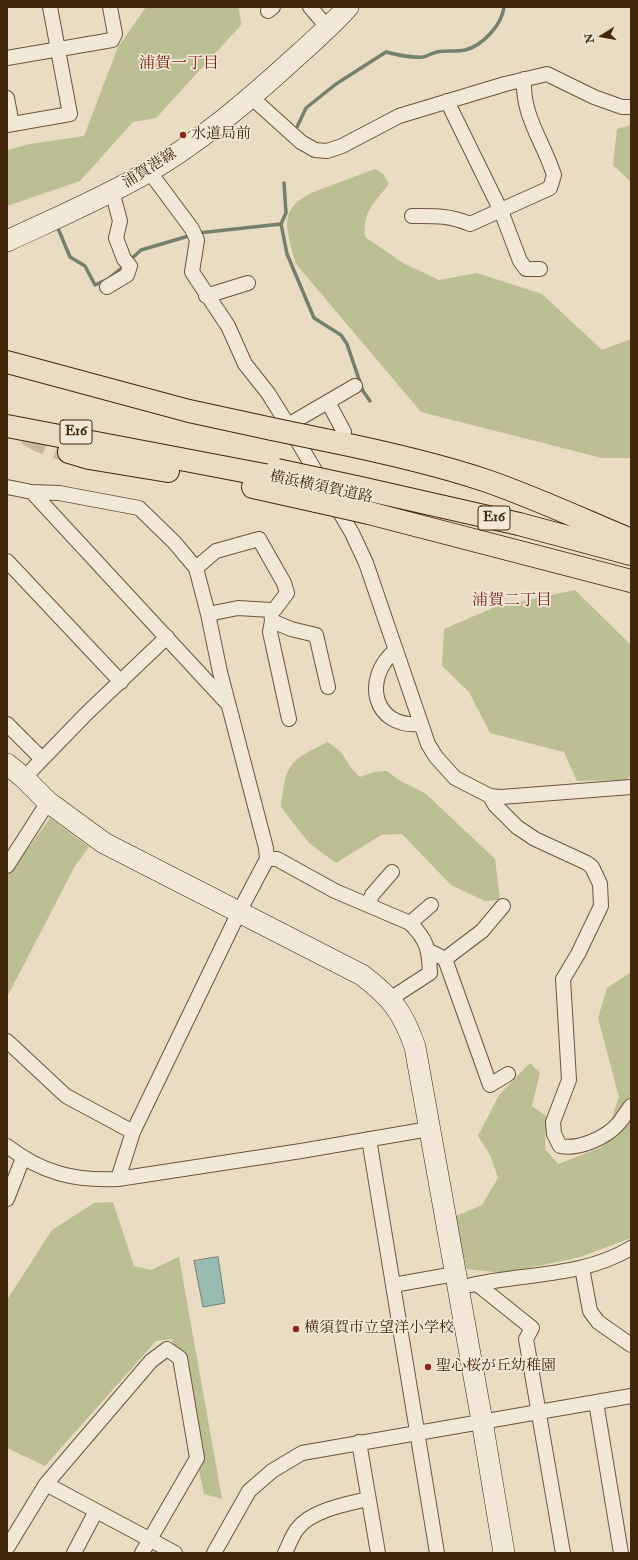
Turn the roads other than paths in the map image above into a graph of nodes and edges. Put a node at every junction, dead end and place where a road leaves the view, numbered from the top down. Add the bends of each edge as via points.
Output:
1 (50, 7) edge
2 (110, 7) edge
3 (310, 7) edge
4 (348, 7) edge
5 (329, 29) junction
6 (57, 50) junction
7 (7, 58) edge
8 (524, 78) junction
9 (7, 98) edge
10 (251, 98) junction
11 (447, 101) junction
12 (631, 107) edge
13 (10, 125) edge
14 (149, 171) junction
15 (112, 192) junction
16 (501, 211) junction
17 (412, 216) dead end
18 (7, 242) edge
19 (540, 269) dead end
20 (248, 283) dead end
21 (107, 287) dead end
22 (206, 296) junction
23 (7, 362) edge
24 (355, 386) dead end
25 (328, 402) junction
26 (7, 418) edge
27 (7, 426) edge
28 (280, 427) junction
29 (335, 436) junction
30 (69, 452) tunnel mouth
31 (278, 474) junction
32 (7, 488) edge
33 (32, 492) junction
34 (361, 499) junction
35 (631, 540) edge
36 (631, 554) edge
37 (7, 561) edge
38 (631, 566) edge
39 (196, 568) junction
40 (631, 581) edge
41 (208, 614) junction
42 (272, 616) junction
43 (167, 637) junction
44 (396, 650) junction
45 (121, 682) junction
46 (328, 687) dead end
47 (230, 706) junction
48 (289, 719) dead end
49 (7, 724) edge
50 (421, 724) junction
51 (42, 759) junction
52 (7, 764) edge
53 (24, 778) junction
54 (631, 787) edge
55 (490, 796) junction
56 (48, 802) junction
57 (267, 859) junction
58 (7, 866) edge
59 (392, 872) dead end
60 (369, 904) junction
61 (431, 905) dead end
62 (503, 906) dead end
63 (240, 912) junction
64 (410, 923) junction
65 (429, 951) junction
66 (445, 959) junction
67 (390, 999) junction
68 (7, 1041) edge
69 (508, 1074) dead end
70 (631, 1106) edge
71 (429, 1129) junction
72 (133, 1132) junction
73 (369, 1139) junction
74 (7, 1146) edge
75 (23, 1158) junction
76 (118, 1179) junction
77 (7, 1199) edge
78 (631, 1248) edge
79 (582, 1268) junction
80 (463, 1282) junction
81 (393, 1285) junction
82 (631, 1345) edge
83 (631, 1396) edge
84 (596, 1402) junction
85 (538, 1412) junction
86 (482, 1421) junction
87 (417, 1432) junction
88 (359, 1442) junction
89 (46, 1484) junction
90 (368, 1499) junction
91 (96, 1511) junction
92 (149, 1539) junction
93 (7, 1548) edge
94 (74, 1553) edge
95 (142, 1553) edge
96 (175, 1553) edge
97 (214, 1553) edge
98 (285, 1553) edge
99 (378, 1553) edge
100 (437, 1553) edge
101 (504, 1553) edge
102 (563, 1553) edge
103 (621, 1553) edge

1 - 6 street
2 - 6 street via 115,34 112,40
3 - 5 street
4 - 5 street, 浦賀港線
5 - 10 street, 浦賀港線
6 - 7 street
6 - 13 street via 70,114
8 - 11 street
8 - 12 street via 547,74 594,97 622,107
8 - 16 street via 526,110 554,175 550,188
9 - 13 street
10 - 11 street via 302,142 315,150 327,151 342,146 399,116
10 - 14 street, 浦賀港線
11 - 16 street
14 - 15 street, 浦賀港線
14 - 22 street via 195,235 192,272
15 - 18 street, 浦賀港線
15 - 21 street via 120,221 116,238 127,262 127,275
16 - 17 street via 470,224 444,216
16 - 19 street via 520,261 526,269
20 - 22 street
22 - 28 street via 228,326 245,364 268,393
23 - 28 highway via 189,411
24 - 25 street
25 - 28 street
25 - 29 street
26 - 31 highway, 横浜横須賀道路 / E16
27 - 31 highway, 横浜横須賀道路 / E16
28 - 29 highway, bridge
28 - 44 street via 352,533 366,563
29 - 35 highway via 486,481 549,504
30 - 34 highway, bridge via 89,458 232,482 316,501
31 - 34 highway, 横浜横須賀道路 / E16
32 - 33 street
33 - 39 street via 59,493 139,508
33 - 43 street
34 - 36 highway, 横浜横須賀道路 / E16 via 519,524
34 - 38 highway, 横浜横須賀道路 / E16 via 562,546
34 - 40 highway
37 - 45 street
39 - 41 street
39 - 42 street via 216,551 259,539 287,593
41 - 42 street via 238,608
41 - 47 street
42 - 46 street via 290,630 316,635
42 - 48 street via 270,632
43 - 45 street
43 - 47 street
44 - 50 street
44 - 50 street via 386,658 380,668 376,681 378,701 383,711 396,721 411,725
45 - 51 street
47 - 57 street via 259,816
49 - 51 street
50 - 55 street via 428,744 445,768 455,778
51 - 53 street
52 - 53 street
53 - 56 street
54 - 55 street
55 - 70 street via 495,805 517,827 535,839 592,867 600,884 601,906 563,979 569,1080 554,1122 556,1142 560,1146 572,1147 599,1138 618,1124
56 - 58 street
56 - 63 street via 104,844
57 - 60 street via 277,859 335,890
57 - 63 street
59 - 60 street via 372,895
60 - 64 street
61 - 64 street
62 - 66 street via 482,931
63 - 67 street via 362,975
63 - 72 street
64 - 65 street via 425,941
65 - 66 street
65 - 67 street via 430,973
66 - 69 street via 490,1085
67 - 71 street via 398,1008 415,1047
68 - 72 street via 66,1096
71 - 73 street
71 - 80 street
72 - 76 street
73 - 76 street
73 - 81 street
74 - 75 street
75 - 76 street via 67,1177
75 - 77 street
78 - 79 street via 616,1257
79 - 80 street
79 - 82 street via 590,1311 598,1322
80 - 81 street
80 - 85 street via 532,1328 526,1339
80 - 86 street
81 - 87 street
83 - 84 street
84 - 85 street
84 - 103 street
85 - 86 street
85 - 102 street
86 - 87 street
86 - 101 street
87 - 88 street
87 - 100 street
88 - 90 street
88 - 97 street via 302,1453 272,1471 249,1491
89 - 91 street
89 - 92 street via 151,1361 167,1349 180,1358 197,1458
89 - 93 street
90 - 98 street via 336,1506 317,1514 298,1528
90 - 99 street
91 - 92 street
91 - 94 street
92 - 95 street
92 - 96 street

